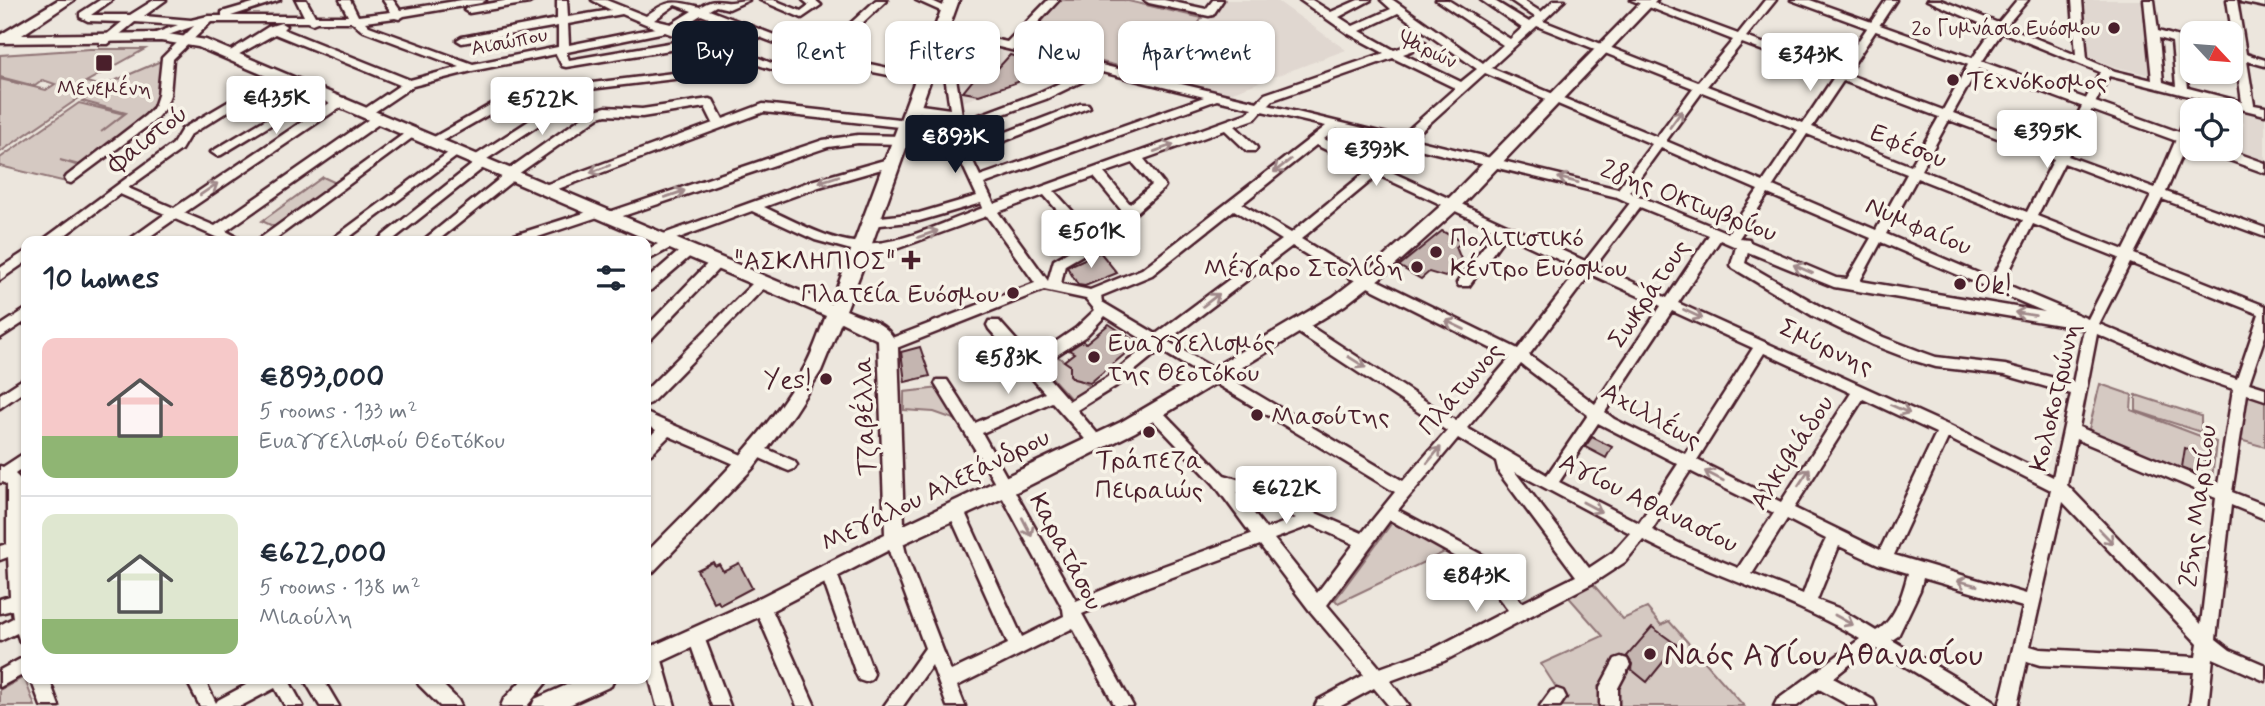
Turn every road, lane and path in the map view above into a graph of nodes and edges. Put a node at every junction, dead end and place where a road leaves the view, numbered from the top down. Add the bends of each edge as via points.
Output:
1 (54, 0) edge
2 (67, 0) edge
3 (107, 0) edge
4 (161, 0) edge
5 (275, 0) edge
6 (301, 0) edge
7 (346, 0) edge
8 (388, 0) edge
9 (529, 0) edge
10 (562, 0) edge
11 (597, 0) edge
12 (673, 0) edge
13 (744, 0) edge
14 (765, 0) edge
15 (808, 0) edge
16 (882, 0) edge
17 (921, 0) edge
18 (1054, 0) edge
19 (1149, 0) edge
20 (1217, 0) edge
21 (1366, 0) edge
22 (1387, 0) edge
23 (1441, 0) edge
24 (1486, 0) edge
25 (1515, 0) edge
26 (1560, 0) edge
27 (1770, 0) edge
28 (1798, 0) edge
29 (1891, 0) edge
30 (1932, 0) edge
31 (2023, 0) edge
32 (2077, 0) edge
33 (2149, 0) edge
34 (2232, 0) edge
35 (2245, 0) edge
36 (477, 1) edge
37 (716, 1) edge
38 (1312, 1) edge
39 (1644, 1) edge
40 (261, 4) junction
41 (2265, 4) edge
42 (434, 5) edge
43 (950, 5) edge
44 (1399, 9) junction
45 (623, 10) junction
46 (701, 12) junction
47 (451, 13) dead end
48 (399, 16) junction
49 (41, 17) junction
50 (1330, 17) junction
51 (133, 18) junction
52 (213, 19) junction
53 (356, 20) junction
54 (646, 20) junction
55 (313, 21) junction
56 (859, 21) edge
57 (2234, 21) edge
58 (563, 22) junction
59 (1536, 22) junction
60 (191, 24) junction
61 (270, 25) junction
62 (1873, 27) junction
63 (2000, 27) junction
64 (667, 29) junction
65 (672, 31) edge
66 (1352, 31) junction
67 (2152, 33) junction
68 (154, 37) junction
69 (772, 37) edge
70 (48, 38) junction
71 (1737, 38) junction
72 (1, 40) edge
73 (106, 40) junction
74 (462, 40) dead end
75 (2177, 40) junction
76 (186, 41) junction
77 (2180, 41) edge
78 (1000, 44) edge
79 (1421, 44) dead end
80 (1511, 45) junction
81 (1010, 46) junction
82 (672, 47) edge
83 (1014, 47) edge
84 (1602, 48) junction
85 (563, 50) junction
86 (1392, 53) junction
87 (236, 57) junction
88 (2244, 57) edge
89 (2082, 61) junction
90 (1975, 63) junction
91 (2265, 63) edge
92 (471, 68) junction
93 (1104, 69) edge
94 (1485, 69) junction
95 (2106, 71) junction
96 (279, 75) junction
97 (1841, 76) junction
98 (672, 77) edge
99 (409, 83) junction
100 (923, 84) edge
101 (951, 84) edge
102 (1066, 84) edge
103 (2158, 84) junction
104 (2243, 84) edge
105 (589, 87) junction
106 (1700, 87) junction
107 (1464, 88) junction
108 (2182, 90) junction
109 (318, 92) junction
110 (2201, 95) junction
111 (1217, 96) junction
112 (2200, 98) edge
113 (1554, 99) junction
114 (341, 102) junction
115 (1026, 102) junction
116 (2089, 104) junction
117 (1260, 106) junction
118 (1084, 107) dead end
119 (2249, 107) junction
120 (914, 108) junction
121 (2265, 111) edge
122 (373, 115) junction
123 (1945, 116) junction
124 (957, 119) junction
125 (1047, 121) junction
126 (719, 123) junction
127 (908, 124) junction
128 (1336, 124) junction
129 (1227, 125) junction
130 (1806, 128) junction
131 (412, 132) junction
132 (2180, 137) edge
133 (902, 140) junction
134 (1315, 140) junction
135 (433, 141) junction
136 (1407, 141) junction
137 (1659, 142) junction
138 (1251, 148) dead end
139 (456, 150) junction
140 (217, 152) dead end
141 (963, 153) junction
142 (2180, 155) edge
143 (2060, 157) junction
144 (1136, 158) junction
145 (2243, 160) edge
146 (480, 161) junction
147 (895, 161) junction
148 (1494, 162) junction
149 (2265, 168) edge
150 (1376, 170) junction
151 (1915, 172) junction
152 (1097, 173) junction
153 (511, 174) junction
154 (71, 179) dead end
155 (976, 182) junction
156 (1766, 187) junction
157 (119, 189) junction
158 (546, 189) junction
159 (1047, 191) junction
160 (2159, 193) junction
161 (1621, 194) junction
162 (984, 198) junction
163 (1639, 201) junction
164 (1233, 204) junction
165 (1452, 205) junction
166 (751, 206) junction
167 (1129, 211) junction
168 (991, 212) junction
169 (174, 213) junction
170 (605, 214) junction
171 (2029, 216) junction
172 (871, 222) junction
173 (1504, 229) junction
174 (2265, 233) edge
175 (1717, 234) junction
176 (1880, 235) junction
177 (54, 236) edge
178 (141, 236) edge
179 (222, 236) edge
180 (228, 236) edge
181 (269, 236) edge
182 (342, 236) edge
183 (388, 236) edge
184 (434, 236) edge
185 (528, 236) edge
186 (1291, 240) junction
187 (1738, 240) junction
188 (667, 241) junction
189 (1093, 243) junction
190 (862, 249) junction
191 (689, 250) junction
192 (651, 252) edge
193 (2127, 255) junction
194 (21, 262) edge
195 (717, 262) junction
196 (1588, 267) junction
197 (0, 275) edge
198 (763, 281) junction
199 (1366, 281) junction
200 (651, 283) edge
201 (1464, 283) dead end
202 (1996, 284) junction
203 (1851, 285) junction
204 (1048, 286) junction
205 (1097, 302) junction
206 (1671, 304) junction
207 (836, 313) junction
208 (2265, 313) edge
209 (21, 317) edge
210 (994, 325) dead end
211 (2092, 325) junction
212 (1299, 326) junction
213 (651, 330) edge
214 (0, 332) edge
215 (1158, 342) junction
216 (889, 345) junction
217 (1762, 345) junction
218 (1520, 356) junction
219 (1031, 366) junction
220 (1214, 377) junction
221 (942, 384) dead end
222 (21, 387) edge
223 (2241, 387) junction
224 (2078, 390) junction
225 (1860, 391) junction
226 (651, 394) edge
227 (1056, 394) junction
228 (2265, 394) edge
229 (0, 402) edge
230 (1069, 408) junction
231 (1155, 412) junction
232 (1596, 415) junction
233 (651, 421) edge
234 (667, 428) junction
235 (1456, 428) junction
236 (974, 430) junction
237 (1945, 430) junction
238 (2070, 430) junction
239 (1097, 443) junction
240 (651, 445) edge
241 (751, 456) junction
242 (1504, 458) junction
243 (21, 461) edge
244 (1688, 462) junction
245 (789, 465) dead end
246 (1, 475) edge
247 (1219, 480) junction
248 (1549, 484) junction
249 (2059, 487) junction
250 (1007, 488) junction
251 (1405, 490) junction
252 (2224, 495) junction
253 (21, 497) edge
254 (1782, 510) junction
255 (956, 511) junction
256 (1387, 511) junction
257 (2265, 512) edge
258 (1314, 518) junction
259 (1642, 533) junction
260 (1263, 537) junction
261 (1836, 537) junction
262 (895, 538) junction
263 (1364, 541) junction
264 (14, 549) edge
265 (1884, 559) junction
266 (651, 561) edge
267 (1917, 569) junction
268 (828, 571) junction
269 (1742, 576) junction
270 (1587, 578) junction
271 (21, 587) edge
272 (21, 599) edge
273 (1808, 603) junction
274 (2033, 603) junction
275 (0, 606) edge
276 (762, 606) junction
277 (1316, 606) junction
278 (1520, 612) junction
279 (1073, 615) junction
280 (21, 630) edge
281 (0, 633) edge
282 (696, 637) junction
283 (1876, 639) junction
284 (2207, 641) junction
285 (1018, 647) junction
286 (936, 650) junction
287 (2021, 651) junction
288 (651, 657) edge
289 (651, 664) edge
290 (1621, 665) dead end
291 (2203, 665) junction
292 (21, 667) edge
293 (2265, 673) edge
294 (865, 674) dead end
295 (1375, 678) junction
296 (1818, 679) junction
297 (0, 680) edge
298 (947, 682) junction
299 (42, 684) edge
300 (198, 684) edge
301 (266, 684) edge
302 (279, 684) edge
303 (316, 684) edge
304 (430, 684) edge
305 (533, 684) edge
306 (592, 684) edge
307 (50, 706) edge
308 (209, 706) edge
309 (224, 706) edge
310 (294, 706) edge
311 (330, 706) edge
312 (452, 706) edge
313 (512, 706) edge
314 (543, 706) edge
315 (666, 706) edge
316 (721, 706) edge
317 (806, 706) edge
318 (893, 706) edge
319 (956, 706) edge
320 (1124, 706) edge
321 (1324, 706) edge
322 (1400, 706) edge
323 (1609, 706) edge
324 (1783, 706) edge
325 (1867, 706) edge
326 (1987, 706) edge
327 (2008, 706) edge
328 (2199, 706) edge

1 - 72 main road
2 - 49 main road
3 - 51 street via 84,15
4 - 51 street
5 - 40 street
6 - 55 street
7 - 53 street
8 - 48 street
9 - 47 street
10 - 58 street
11 - 45 street
12 - 46 street
12 - 54 street
13 - 37 street via 729,6
14 - 15 street via 802,15 816,5
16 - 56 street
17 - 43 street
18 - 81 street
19 - 20 street via 1209,13
21 - 50 street
22 - 44 street, Νυμφαίου
23 - 80 street
24 - 59 street
25 - 59 street
26 - 59 street
27 - 71 street
28 - 62 main road
29 - 62 street, Σωκράτους
30 - 63 street
31 - 63 street
32 - 89 street
33 - 67 street
34 - 57 street
35 - 41 street
36 - 42 street
37 - 46 street, Αισώπου
38 - 50 street, Ψαρών
39 - 71 street
39 - 84 main road, Μεγάλου Αλεξάνδρου
40 - 52 street
40 - 61 street
42 - 48 street
44 - 66 street
44 - 94 street, Νυμφαίου
45 - 54 street
45 - 58 street
46 - 64 street, Αισώπου
46 - 69 street
48 - 53 street
49 - 70 main road via 31,32
49 - 72 main road
50 - 66 street, Ψαρών
51 - 60 street
51 - 73 street
52 - 60 street
52 - 61 street
52 - 76 street
53 - 55 street
53 - 92 street via 368,29
54 - 64 street
55 - 61 street
58 - 74 street
58 - 85 street
59 - 80 street
59 - 84 street, Εφέσου
60 - 68 street
61 - 87 street
61 - 99 street
62 - 90 main road
62 - 97 street, Σωκράτους
63 - 89 street
63 - 90 street
64 - 65 street
64 - 85 street, Αισώπου
66 - 86 street, Ψαρών
67 - 75 street
67 - 103 street
68 - 73 main road
68 - 76 main road
70 - 72 main road
70 - 73 main road
71 - 97 street
71 - 106 street
72 - 73 main road
73 - 76 main road
75 - 77 street
75 - 108 street
76 - 87 main road, Τζαβέλλα via 224,58
76 - 154 street via 168,58 159,108
78 - 81 street, 28ης Οκτωβρίου
79 - 86 street
80 - 94 street
81 - 83 street, 28ης Οκτωβρίου
82 - 85 street via 566,64
84 - 106 street, Εφέσου
84 - 113 main road, Μεγάλου Αλεξάνδρου
85 - 92 street, Αισώπου
86 - 107 street, Ψαρών
86 - 117 street via 1269,97
87 - 96 main road, Τζαβέλλα
88 - 91 street
89 - 95 street
90 - 116 main road
90 - 123 street
92 - 99 street, Αισώπου
93 - 111 street, 28ης Οκτωβρίου
94 - 107 street
94 - 113 street, Νυμφαίου
95 - 103 street
95 - 116 street
96 - 109 main road, Τζαβέλλα
96 - 157 street, Φαιστού via 186,132 177,147
97 - 123 street
97 - 130 street, Σωκράτους
98 - 105 street
99 - 122 street, Αισώπου
100 - 120 main road
101 - 124 street
102 - 115 street
103 - 108 street
104 - 119 street
105 - 135 street via 511,97
105 - 146 street
106 - 130 street, Εφέσου
137 -> 106 street
107 - 136 street
108 - 110 street
109 - 114 main road, Τζαβέλλα
109 - 140 street
110 - 112 street, Κολοκοτρώνη
110 - 119 street
111 - 117 street, 28ης Οκτωβρίου
111 - 155 street
113 - 137 street, Νυμφαίου
113 - 148 main road, Μεγάλου Αλεξάνδρου
114 - 122 main road, Τζαβέλλα
169 -> 114 street
115 - 124 street
115 - 125 street
116 - 132 main road
116 - 143 street
117 - 128 street, 28ης Οκτωβρίου
117 - 129 street via 1251,116
118 - 125 street
119 - 121 street
120 - 124 street
120 - 127 main road
122 - 131 main road, Τζαβέλλα
122 - 180 street, Αισώπου
123 - 143 street
123 - 151 street
124 - 141 street
125 - 141 street
126 - 127 street via 765,108
126 - 153 street via 709,103 642,113 601,112
126 -> 158 street
127 - 133 main road
128 - 134 street
128 - 136 street, 28ης Οκτωβρίου
129 - 138 street
144 -> 129 street
130 - 151 street, Εφέσου
130 - 156 street, Σωκράτους
131 - 135 main road, Τζαβέλλα
131 - 181 street
133 - 147 main road
170 -> 133 street via 827,143
134 - 150 street, Σμύρνης
134 -> 164 street
135 - 139 main road, Τζαβέλλα
136 - 148 street, 28ης Οκτωβρίου
136 - 150 street
137 - 156 street, Νυμφαίου
137 - 161 street
139 - 146 main road, Τζαβέλλα
139 - 182 street
141 - 155 street
142 - 160 street, Κολοκοτρώνη
143 - 160 street
143 - 171 street
144 - 152 street
144 - 167 street via 1159,186
145 - 149 main road
146 - 153 main road, Τζαβέλλα
146 - 183 street
147 -> 166 street
147 - 172 main road
161 -> 148 street, 28ης Οκτωβρίου
148 - 165 main road, Μεγάλου Αλεξάνδρου
150 - 165 street, Σμύρνης
150 - 186 street
151 - 171 street, Εφέσου
151 - 176 street
152 - 159 street
152 - 167 street
153 - 158 main road, Τζαβέλλα
153 - 184 street
155 - 162 street
156 - 176 street, Νυμφαίου
156 - 187 street, Σωκράτους
157 - 169 street
157 - 177 street, Φαιστού
158 - 170 main road, Τζαβέλλα
159 - 168 street
159 - 189 street
160 - 174 street
160 - 193 street, Κολοκοτρώνη
161 - 163 street, 28ης Οκτωβρίου
162 - 168 street
162 - 172 street via 919,218
163 - 175 street, 28ης Οκτωβρίου
163 - 196 street, Πλάτωνος
164 - 186 street, Αχιλλέως
164 - 205 street via 1147,272
165 - 173 street, Σμύρνης
165 - 199 main road, Μεγάλου Αλεξάνδρου
166 - 188 street
166 - 190 street
167 - 189 street
190 -> 168 street via 891,246
168 - 204 street
169 - 178 street
169 - 179 street
170 - 185 street
170 - 188 main road, Τζαβέλλα
171 - 193 street, Εφέσου
171 - 202 street
172 - 190 main road
173 - 196 street, Σμύρνης
173 - 201 street
175 - 187 street, 28ης Οκτωβρίου
175 - 206 street, Σωκράτους
176 - 202 street, Νυμφαίου
176 - 203 street
186 - 199 street, Αχιλλέως
215 -> 186 street
203 -> 187 street, 28ης Οκτωβρίου via 1825,279
187 - 224 street via 1738,265 1878,341 1936,362 2006,370
188 - 191 main road, Τζαβέλλα
188 - 192 street
189 - 204 street via 1059,263
190 - 207 main road
191 - 195 main road, Τζαβέλλα
191 - 200 street
193 - 208 street, Εφέσου
193 - 211 street, Κολοκοτρώνη
194 - 197 street
195 - 198 main road, Τζαβέλλα
195 - 213 street
196 - 206 street, Σμύρνης
196 - 218 street, Πλάτωνος
198 - 207 main road, Τζαβέλλα
198 - 226 street
199 - 212 main road, Μεγάλου Αλεξάνδρου
218 -> 199 street, Αχιλλέως
202 - 211 street, Νυμφαίου
211 -> 203 street, 28ης Οκτωβρίου
204 - 205 street
204 - 216 street
205 - 215 street
205 - 219 street via 1081,332
206 -> 217 street, Σμύρνης
206 - 232 street, Σωκράτους
207 - 216 main road, Τζαβέλλα via 881,332
207 - 241 main road via 805,383
208 - 223 street, 25ης Μαρτίου
209 - 214 street
210 - 219 street
211 - 223 street, Νυμφαίου
211 - 224 street, Κολοκοτρώνη
212 - 220 main road, Μεγάλου Αλεξάνδρου
212 -> 235 street, Αγίου Αθανασίου
215 - 220 street
215 - 230 street via 1111,382
216 - 262 main road, Τζαβέλλα
217 - 225 street, Σμύρνης
217 - 244 street
218 - 232 street, Αχιλλέως
218 - 235 street, Πλάτωνος
219 - 227 street
220 - 231 main road, Μεγάλου Αλεξάνδρου
220 - 251 street
221 - 236 street, Καρατάσου
222 - 229 street
223 - 228 street, Νυμφαίου
223 - 252 street, 25ης Μαρτίου
224 - 238 street, Κολοκοτρώνη
225 -> 237 street, Σμύρνης
254 -> 225 street, Αλκιβιάδου
227 - 230 street
227 - 236 street
230 - 239 street
231 - 239 main road, Μεγάλου Αλεξάνδρου
231 - 247 street
232 - 244 street, Αχιλλέως
232 - 248 street, Σωκράτους
233 - 234 street
234 - 240 street
234 - 241 street
235 - 242 street, Αγίου Αθανασίου
251 -> 235 street, Πλάτωνος
236 - 250 street, Καρατάσου
237 - 249 street, Σμύρνης
237 - 265 street
238 - 249 street, Κολοκοτρώνη
238 - 252 street
239 - 250 main road, Μεγάλου Αλεξάνδρου
241 - 245 street
241 - 266 main road
242 - 248 street, Αγίου Αθανασίου
242 - 270 street via 1504,469
243 - 246 street
254 -> 244 street, Αχιλλέως
244 - 259 street
246 - 253 street via 15,481
247 - 258 street
247 - 260 street
248 -> 259 street, Αγίου Αθανασίου
249 - 274 street, Κολοκοτρώνη
249 -> 284 street, Σμύρνης
250 - 255 main road, Μεγάλου Αλεξάνδρου
250 -> 279 street, Καρατάσου
251 - 256 street, Πλάτωνος
252 - 257 street
252 - 284 street, 25ης Μαρτίου
253 - 264 street
254 - 261 street, Αχιλλέως
254 - 269 street, Αλκιβιάδου
255 - 262 main road, Μεγάλου Αλεξάνδρου
255 - 285 street
256 - 263 street, Πλάτωνος
256 - 278 street via 1482,563
258 - 260 street
258 - 263 street
259 - 269 street, Αγίου Αθανασίου
259 - 270 street via 1619,557
260 - 277 street
260 - 279 street via 1142,581
261 - 265 street, Αχιλλέως
261 - 273 street
262 - 268 main road, Μεγάλου Αλεξάνδρου
262 - 286 street, Τζαβέλλα
263 - 277 street, Πλάτωνος
264 - 271 street
265 - 267 street, Αχιλλέως
274 -> 267 street, Αχιλλέως
267 - 283 street via 1895,627
268 - 276 main road, Μεγάλου Αλεξάνδρου
268 - 294 street
269 - 273 street, Αγίου Αθανασίου
270 - 278 street
272 - 275 street
273 -> 283 street, Αγίου Αθανασίου
274 - 287 street, Κολοκοτρώνη
276 - 282 main road, Μεγάλου Αλεξάνδρου
276 - 317 street
277 - 295 street
278 - 295 street via 1438,654
279 - 285 street
279 - 320 street, Καρατάσου
280 - 281 street
282 - 288 main road, Μεγάλου Αλεξάνδρου
282 - 316 street
283 - 296 street
283 - 326 street, Αγίου Αθανασίου
284 - 291 street, 25ης Μαρτίου
284 - 293 street, Σμύρνης via 2224,656
285 - 298 street
286 - 298 street, Τζαβέλλα
286 - 318 street
287 - 291 street via 2040,657
287 - 327 street, Κολοκοτρώνη
289 - 315 street
290 - 323 street via 1609,687
291 - 328 street, 25ης Μαρτίου
292 - 297 street
295 - 321 street
295 - 322 street
296 - 324 street
296 - 325 street
298 - 319 street, Τζαβέλλα
299 - 307 street
300 - 308 street
301 - 309 street
302 - 310 street
303 - 311 street
304 - 312 street
305 - 313 main road
306 - 314 main road

